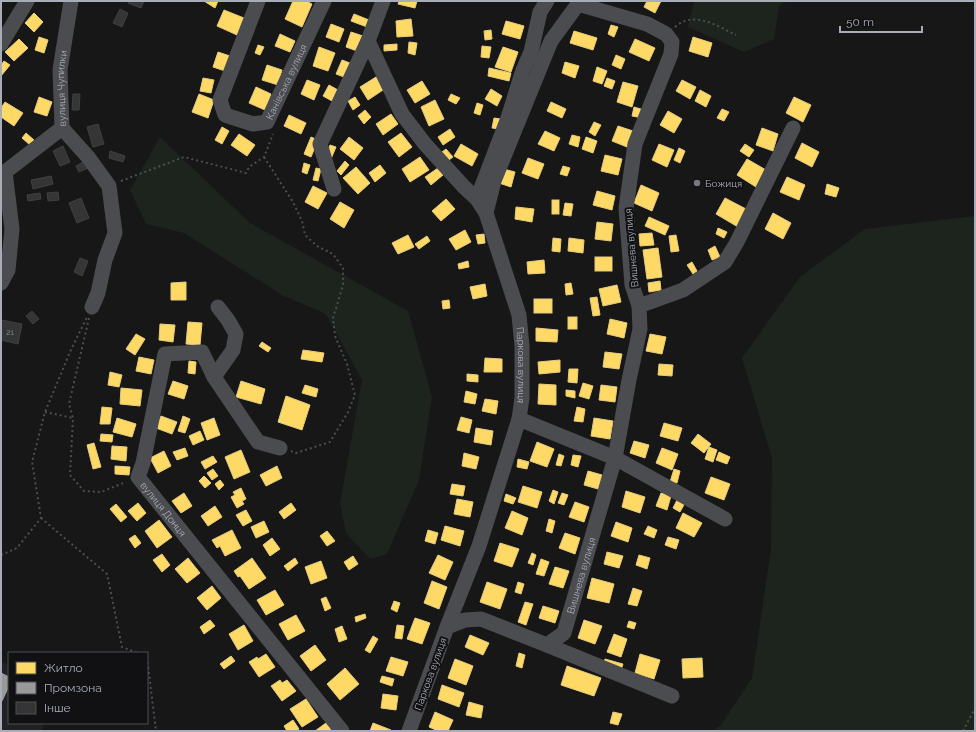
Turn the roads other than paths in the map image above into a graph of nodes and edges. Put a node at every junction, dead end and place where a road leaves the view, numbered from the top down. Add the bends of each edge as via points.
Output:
1 (27, 1) edge
2 (71, 1) edge
3 (258, 1) edge
4 (324, 1) edge
5 (383, 1) edge
6 (547, 1) edge
7 (578, 3) edge
8 (368, 41) junction
9 (551, 41) junction
10 (1, 44) edge
11 (531, 52) junction
12 (62, 128) junction
13 (793, 128) dead end
14 (3, 172) edge
15 (334, 189) dead end
16 (476, 199) junction
17 (486, 213) junction
18 (1, 283) edge
19 (639, 306) junction
20 (92, 307) road end
21 (218, 307) dead end
22 (214, 377) junction
23 (519, 419) junction
24 (280, 448) road end
25 (615, 458) junction
26 (725, 519) dead end
27 (447, 627) junction
28 (547, 645) junction
29 (672, 696) dead end
30 (342, 731) edge
31 (409, 731) edge

1 - 10 street
2 - 12 street, вулиця Чупилки via 60,70
3 - 4 street, Канівська вулиця via 220,100 224,115 253,124 267,122
5 - 8 street
6 - 11 street via 540,12
7 - 9 street
7 - 19 street, Вишнева вулиця via 646,24 666,34 672,42 671,54 635,144 626,208 632,285
8 - 15 street via 320,144
8 - 16 street via 402,114 425,144
9 - 11 street
9 - 17 street via 494,181
11 - 16 street
12 - 14 street, вулиця Чупилки
12 - 20 street via 109,186 115,233
13 - 19 street via 725,262 683,290
14 - 18 street, вулиця Чупилки via 12,229 8,270
16 - 17 street, Паркова вулиця
17 - 23 street, Паркова вулиця via 519,315 522,398
19 - 25 street, Вишнева вулиця via 640,329
21 - 22 street via 236,334 233,350
22 - 24 street, вулиця Донця via 258,442
22 - 30 street, вулиця Донця via 202,352 165,354 138,477
23 - 25 street
23 - 27 street, Паркова вулиця via 479,546
25 - 26 street
25 - 28 street, Вишнева вулиця via 564,632
27 - 28 street via 465,620 481,619
27 - 31 street, Паркова вулиця
28 - 29 street

